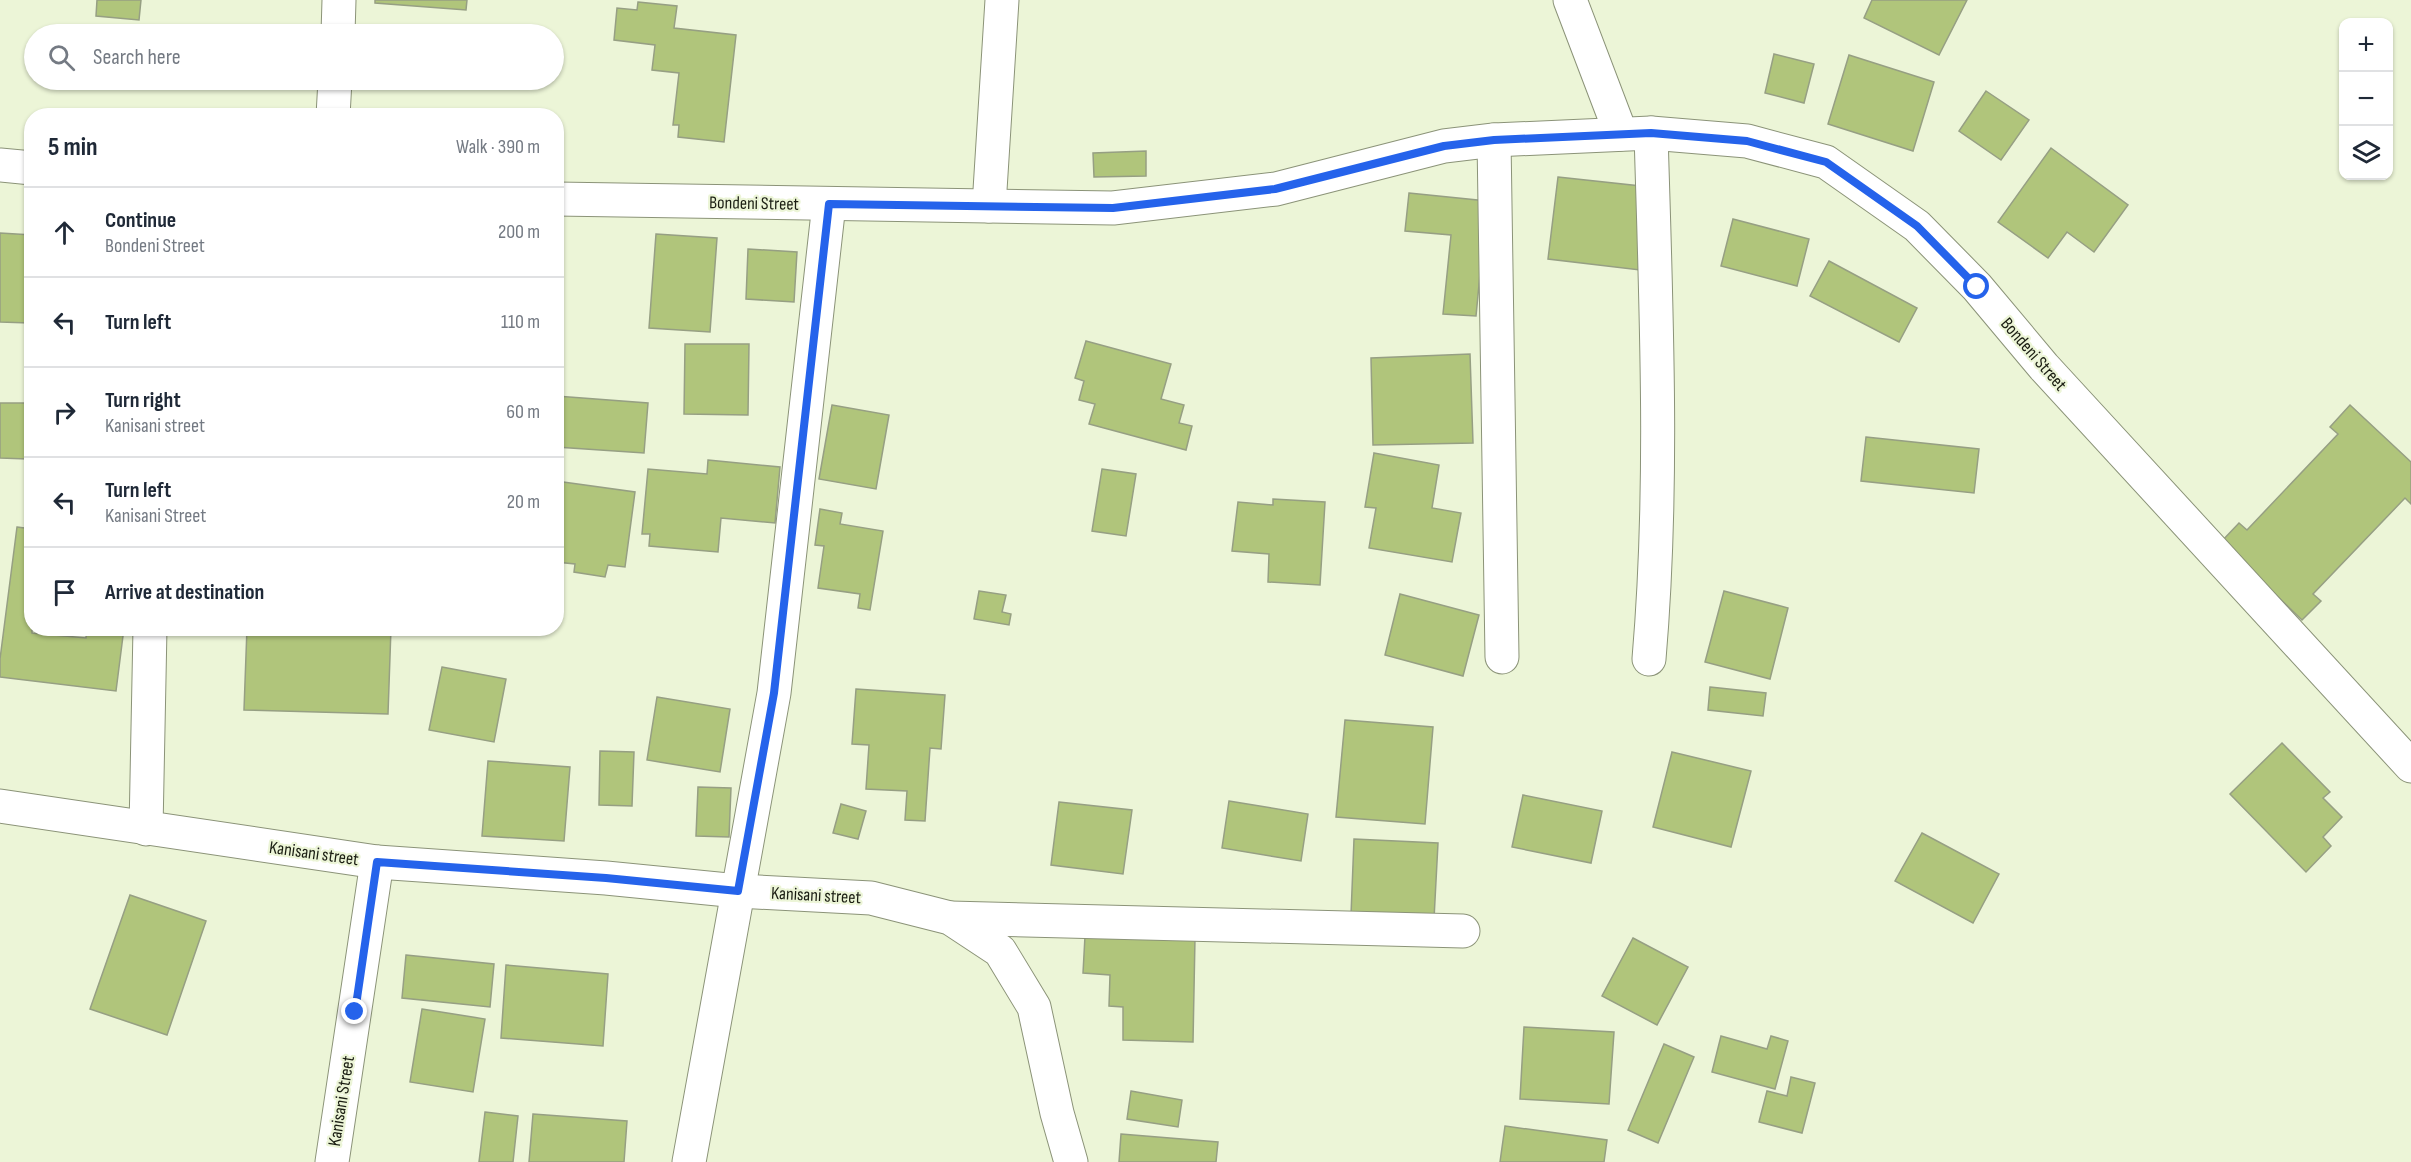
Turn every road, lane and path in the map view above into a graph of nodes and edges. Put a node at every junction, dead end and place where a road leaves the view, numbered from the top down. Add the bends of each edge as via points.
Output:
1 (339, 0) edge
2 (1002, 0) edge
3 (1569, 0) edge
4 (338, 24) edge
5 (334, 90) edge
6 (333, 108) edge
7 (1636, 134) junction
8 (1494, 140) junction
9 (0, 165) edge
10 (24, 167) edge
11 (564, 199) edge
12 (829, 204) junction
13 (989, 206) junction
14 (150, 636) edge
15 (1502, 657) dead end
16 (1649, 659) dead end
17 (2411, 766) edge
18 (0, 806) edge
19 (146, 829) junction
20 (377, 862) junction
21 (738, 891) junction
22 (950, 918) junction
23 (1463, 931) dead end
24 (332, 1162) edge
25 (689, 1162) edge
26 (1071, 1162) edge

1 - 4 street
2 - 13 street
3 - 7 street
5 - 6 street
7 - 8 street, Bondeni Street
7 - 16 street via 1658,429 1655,584
7 - 17 street, Bondeni Street via 1747,141 1826,162 1917,226 1977,287 2044,367
8 - 13 street, Bondeni Street via 1444,146 1275,189 1113,208
8 - 15 street
9 - 10 street
11 - 12 street, Bondeni Street
12 - 13 street, Bondeni Street
12 - 21 street via 774,693
14 - 19 street
18 - 19 street, Kanisani street
19 - 20 street, Kanisani street
20 - 21 street, Kanisani street
20 - 24 street, Kanisani Street
21 - 22 street, Kanisani street via 871,898
21 - 25 street
22 - 23 street
22 - 26 street, Kanisani street via 1000,951 1034,1006

